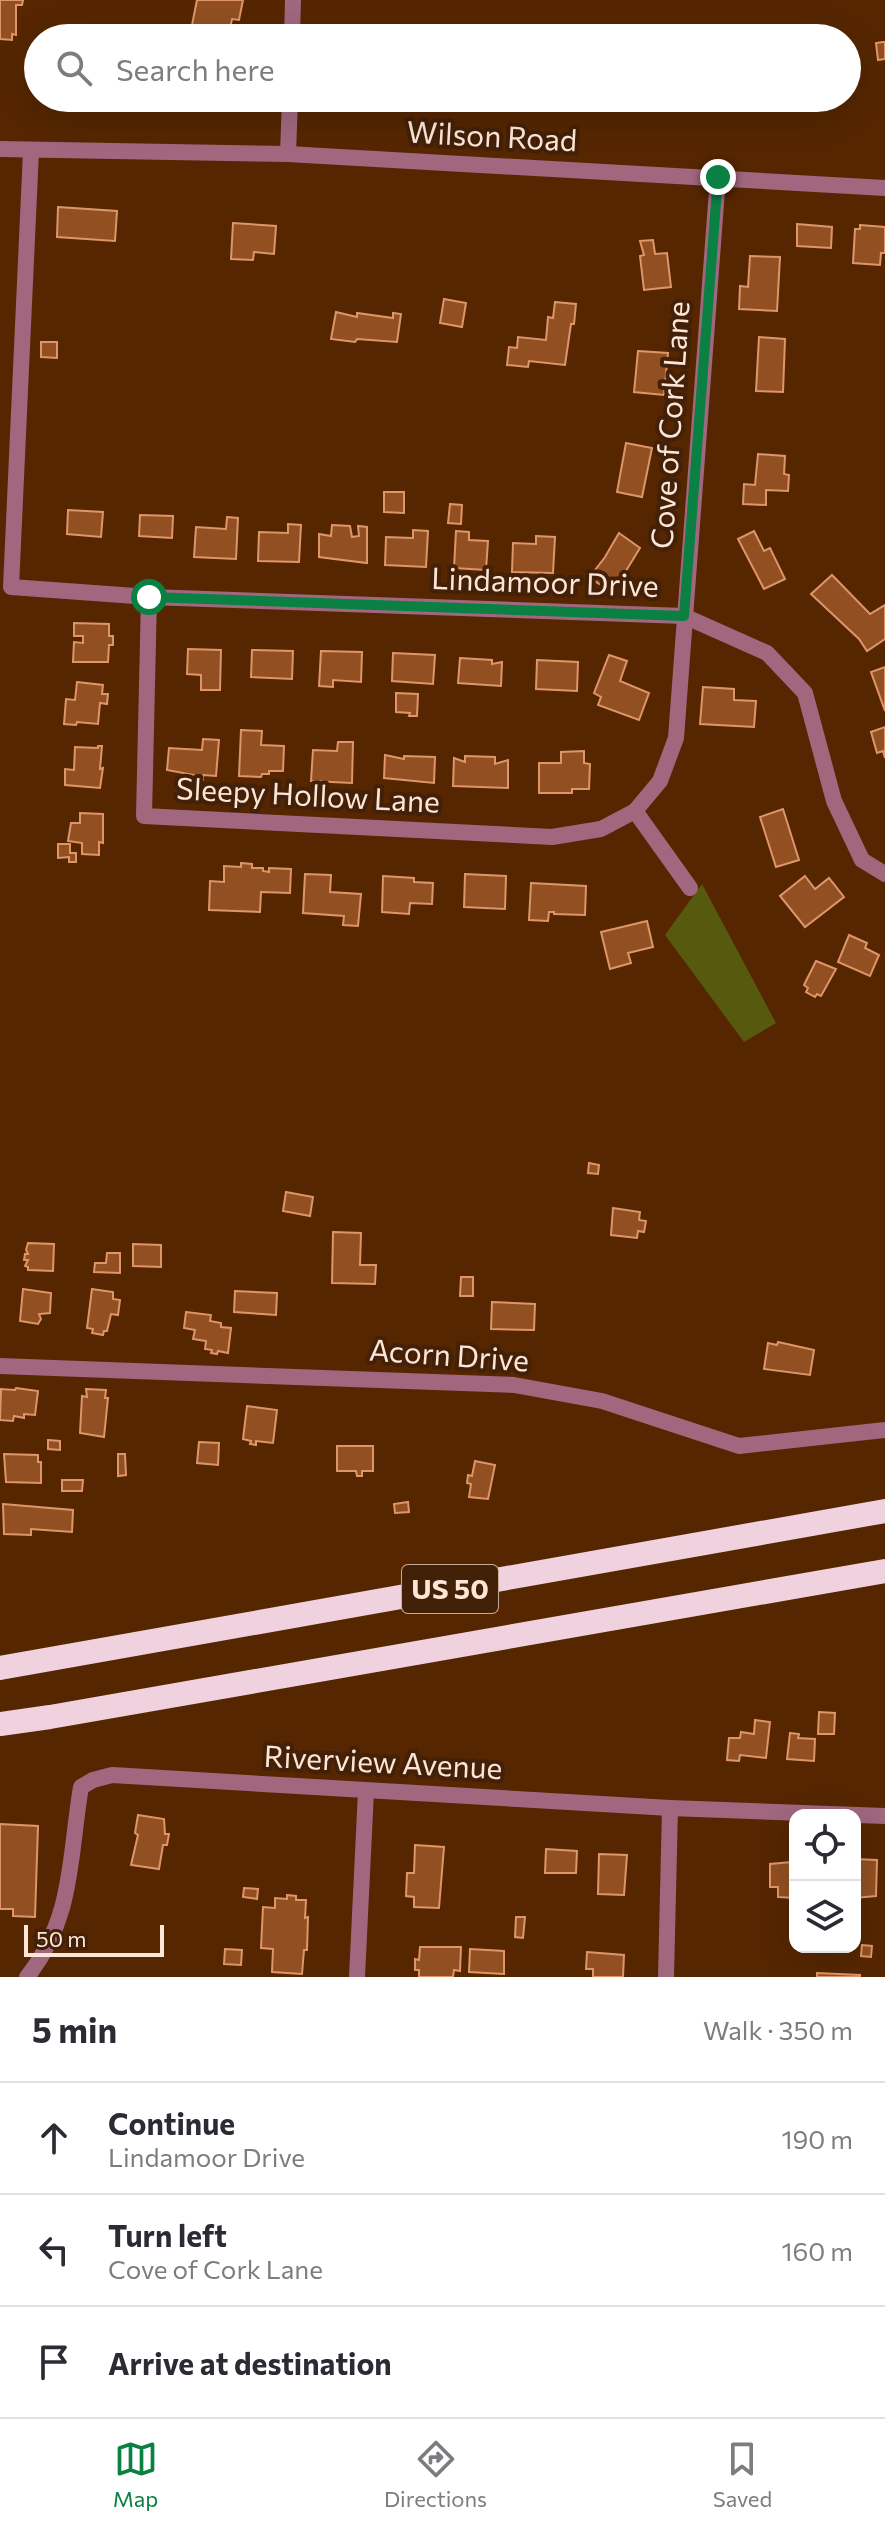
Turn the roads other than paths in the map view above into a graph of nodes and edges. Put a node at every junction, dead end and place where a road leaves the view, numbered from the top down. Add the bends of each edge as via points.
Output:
1 (293, 0) edge
2 (292, 24) edge
3 (290, 112) edge
4 (0, 149) edge
5 (31, 151) junction
6 (288, 154) junction
7 (718, 177) junction
8 (885, 188) edge
9 (149, 597) junction
10 (684, 616) junction
11 (635, 811) junction
12 (885, 874) edge
13 (690, 888) dead end
14 (0, 1366) edge
15 (885, 1430) edge
16 (885, 1511) edge
17 (885, 1571) edge
18 (5, 1667) edge
19 (0, 1726) edge
20 (366, 1791) junction
21 (670, 1808) junction
22 (885, 1816) edge
23 (27, 1977) edge
24 (357, 1977) edge
25 (666, 1977) edge

1 - 2 street
3 - 6 street
4 - 5 street, Wilson Road
5 - 6 street, Wilson Road
5 - 9 street, Lindamoor Drive via 11,587
6 - 7 street, Wilson Road
7 - 8 street, Wilson Road
7 - 10 street, Cove of Cork Lane
9 - 10 street, Lindamoor Drive
9 - 11 street, Sleepy Hollow Lane via 144,816 552,837 601,829
10 - 11 street, Cove of Cork Lane via 676,738 660,781
10 - 12 street, Lindamoor Drive via 767,653 805,693 834,801 862,860
11 - 13 street
14 - 15 street, Acorn Drive via 514,1385 602,1401 739,1446
16 - 18 highway, US 50
17 - 19 highway, US 50
20 - 21 street, Riverview Avenue
20 - 23 street, Riverview Avenue via 112,1775 93,1780 81,1787 69,1885 55,1934
20 - 24 street
21 - 22 street, Riverview Avenue
21 - 25 street

